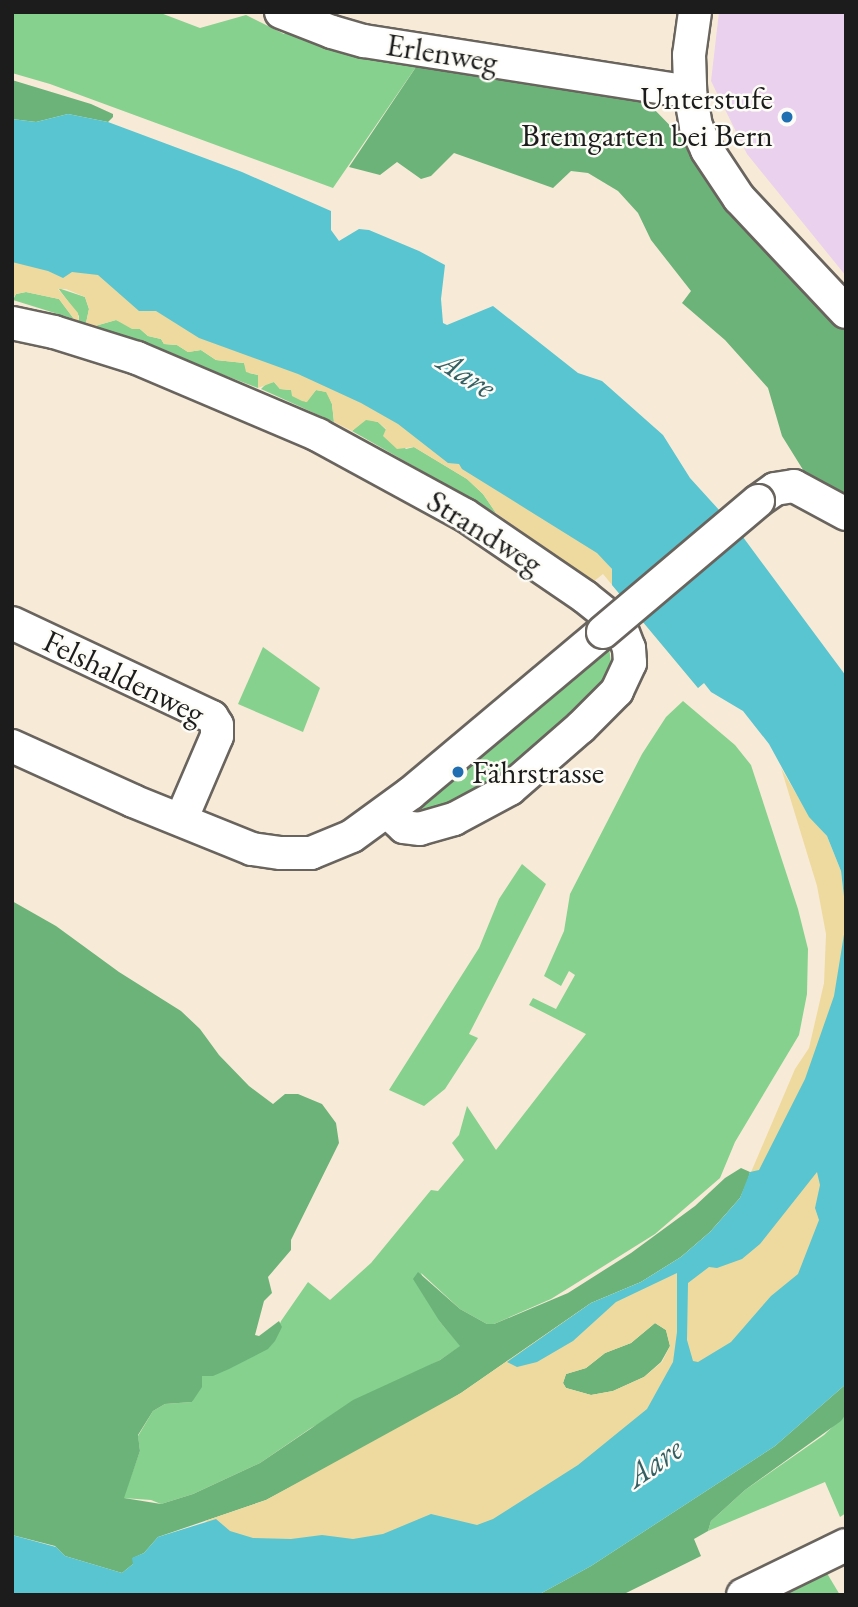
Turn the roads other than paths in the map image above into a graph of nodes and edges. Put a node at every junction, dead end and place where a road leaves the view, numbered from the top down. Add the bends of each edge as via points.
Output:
1 (281, 12) edge
2 (695, 12) edge
3 (690, 92) junction
4 (846, 312) edge
5 (12, 323) edge
6 (846, 514) edge
7 (12, 623) edge
8 (12, 746) edge
9 (387, 811) junction
10 (181, 820) junction
11 (846, 1545) edge
12 (743, 1595) edge

1 - 3 street, Erlenweg via 364,41
2 - 3 street
3 - 4 street via 696,126 719,171
5 - 9 street, Strandweg via 137,358 318,435 465,515 620,625 629,663 617,691 510,789 454,819 420,829 404,827
6 - 9 street, bridge via 794,486 775,489
7 - 10 street, Felshaldenweg via 212,717 217,736
8 - 10 street
9 - 10 street via 339,844 300,854 252,849
11 - 12 street

